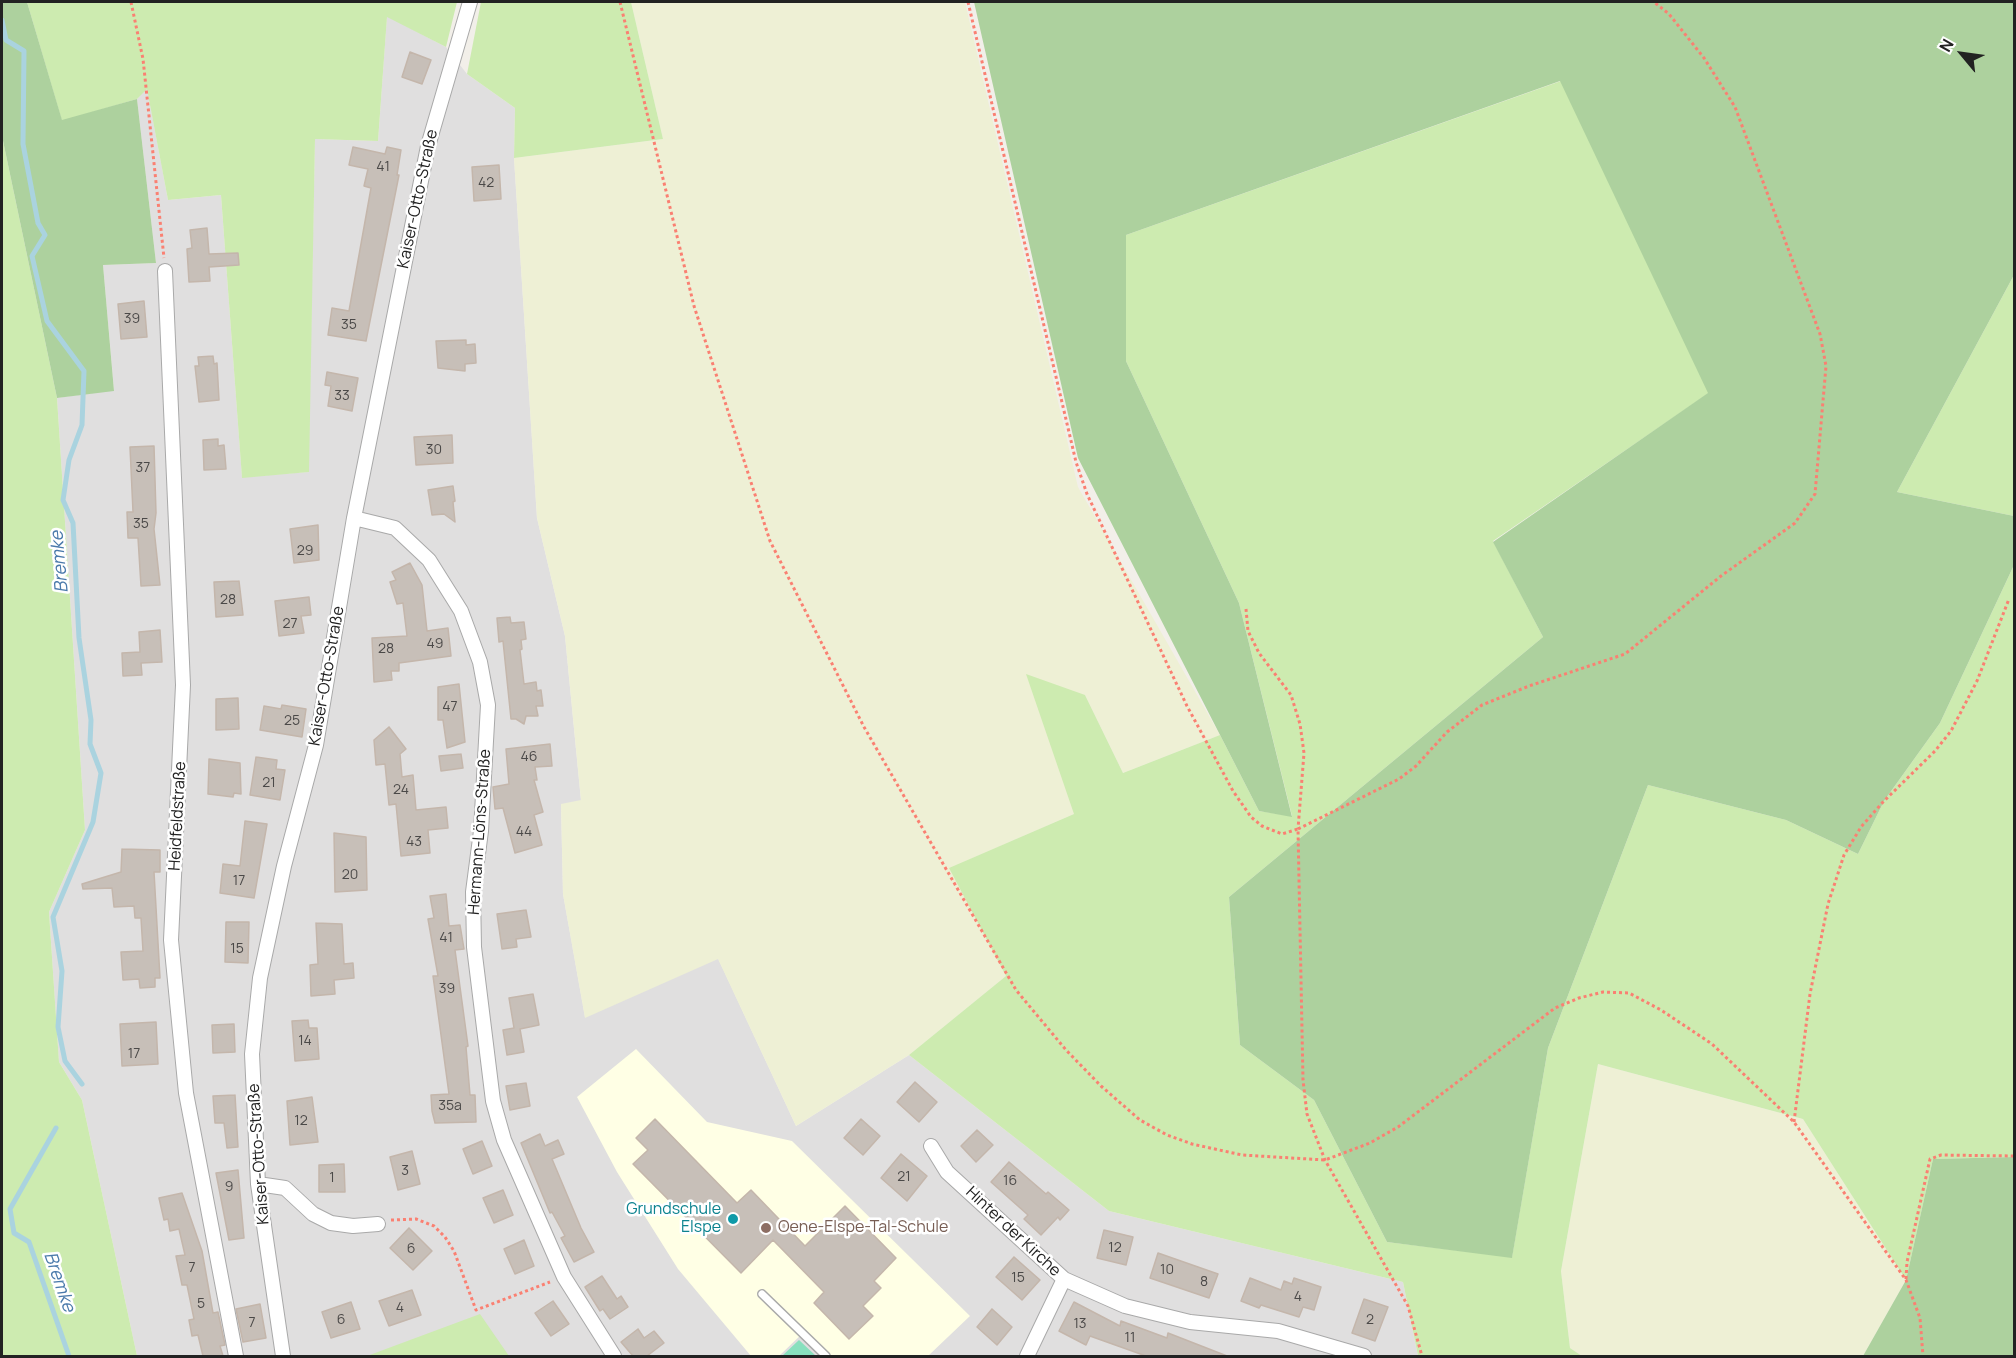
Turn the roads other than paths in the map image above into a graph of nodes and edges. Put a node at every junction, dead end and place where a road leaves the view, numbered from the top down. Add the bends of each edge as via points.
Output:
1 (470, 2) edge
2 (165, 271) road end
3 (354, 518) junction
4 (931, 1146) dead end
5 (258, 1184) junction
6 (378, 1224) road end
7 (1064, 1280) junction
8 (762, 1294) dead end
9 (236, 1356) edge
10 (283, 1356) edge
11 (614, 1356) edge
12 (826, 1356) edge
13 (1027, 1356) edge
14 (1364, 1356) edge

1 - 3 street, Kaiser-Otto-Straße via 428,146
2 - 9 street, Heidfeldstraße via 183,685 171,940 186,1093
3 - 5 street, Kaiser-Otto-Straße via 316,745 260,978 252,1054
3 - 11 street, Hermann-Löns-Straße via 395,528 429,560 461,611 480,662 488,705 474,892 474,947 493,1101 504,1140 564,1277
4 - 7 street, Hinter der Kirche via 947,1172
5 - 6 street via 285,1188 314,1214 331,1223
5 - 10 street, Kaiser-Otto-Straße
7 - 13 street
7 - 14 street, Hinter der Kirche via 1136,1309 1190,1322 1278,1331
8 - 12 lane

